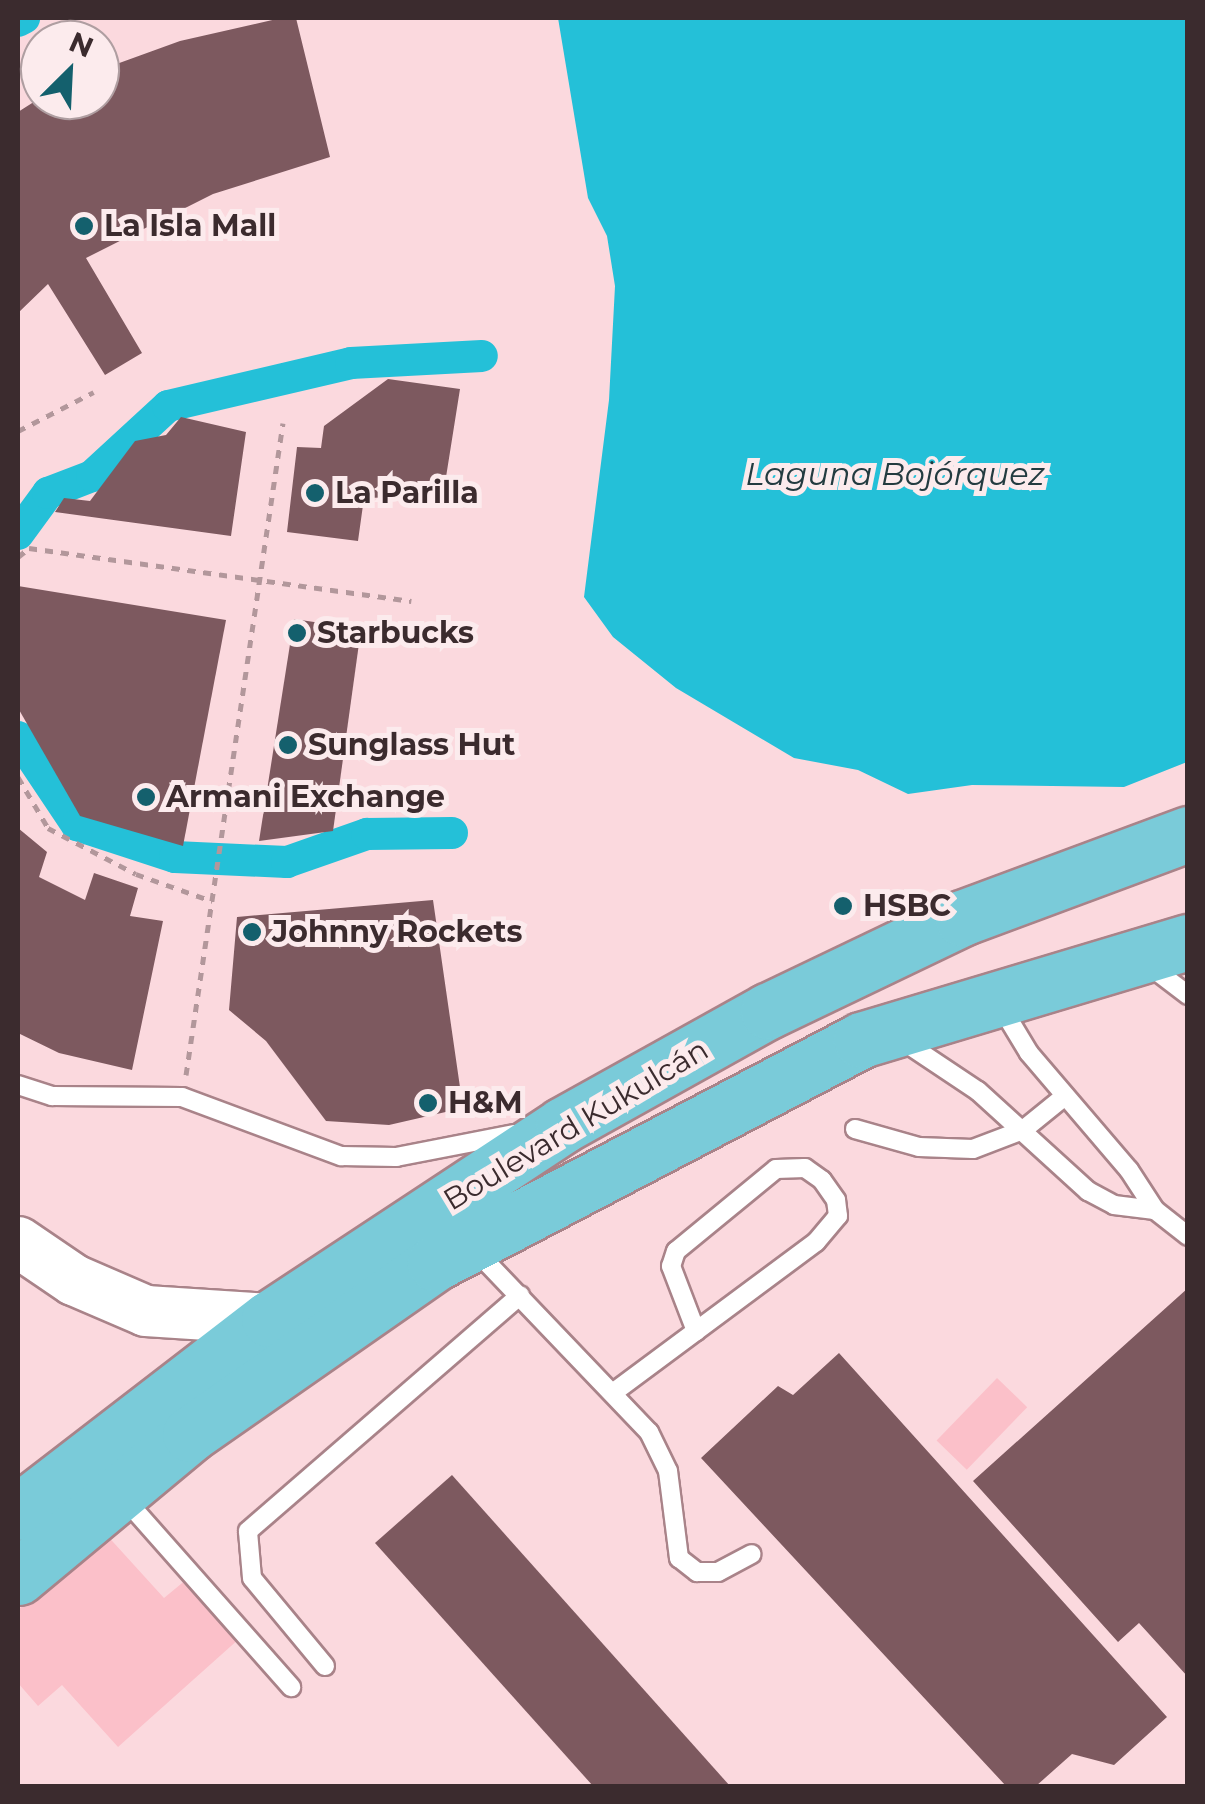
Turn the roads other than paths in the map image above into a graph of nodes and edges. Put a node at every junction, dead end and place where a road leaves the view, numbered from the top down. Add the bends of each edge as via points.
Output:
1 (1188, 834) edge
2 (1163, 949) edge
3 (1188, 994) edge
4 (996, 998) junction
5 (884, 1032) junction
6 (18, 1085) edge
7 (1065, 1096) junction
8 (563, 1125) junction
9 (855, 1129) dead end
10 (1022, 1130) junction
11 (1155, 1210) junction
12 (1188, 1236) edge
13 (18, 1242) edge
14 (470, 1244) junction
15 (520, 1294) junction
16 (269, 1319) junction
17 (696, 1331) junction
18 (614, 1392) junction
19 (119, 1493) junction
20 (18, 1512) edge
21 (752, 1554) dead end
22 (18, 1577) edge
23 (326, 1666) dead end
24 (291, 1687) dead end

1 - 8 main road, Boulevard Kukulcán via 962,918 768,1011
2 - 3 lane
2 - 4 main road, Boulevard Kukulcán
4 - 5 main road, Boulevard Kukulcán
4 - 7 lane
5 - 10 lane via 928,1052
5 - 14 main road, Boulevard Kukulcán
6 - 8 lane via 52,1096 182,1097 341,1156 396,1157
7 - 10 lane
7 - 11 lane
8 - 16 main road, Boulevard Kukulcán
9 - 10 lane via 919,1147 973,1149
10 - 11 lane via 1088,1191 1114,1205
11 - 12 lane
13 - 16 street via 74,1280 146,1311
14 - 15 lane
14 - 19 main road, Boulevard Kukulcán via 190,1434
15 - 18 lane
15 - 23 lane via 248,1531 252,1578
16 - 20 main road, Boulevard Kukulcán
17 - 17 lane via 816,1242 838,1216 822,1180 804,1168 776,1170 676,1251 671,1266
17 - 18 lane
18 - 21 lane via 649,1432 668,1471 679,1558 696,1572 718,1572
19 - 22 main road, Boulevard Kukulcán
19 - 24 lane

